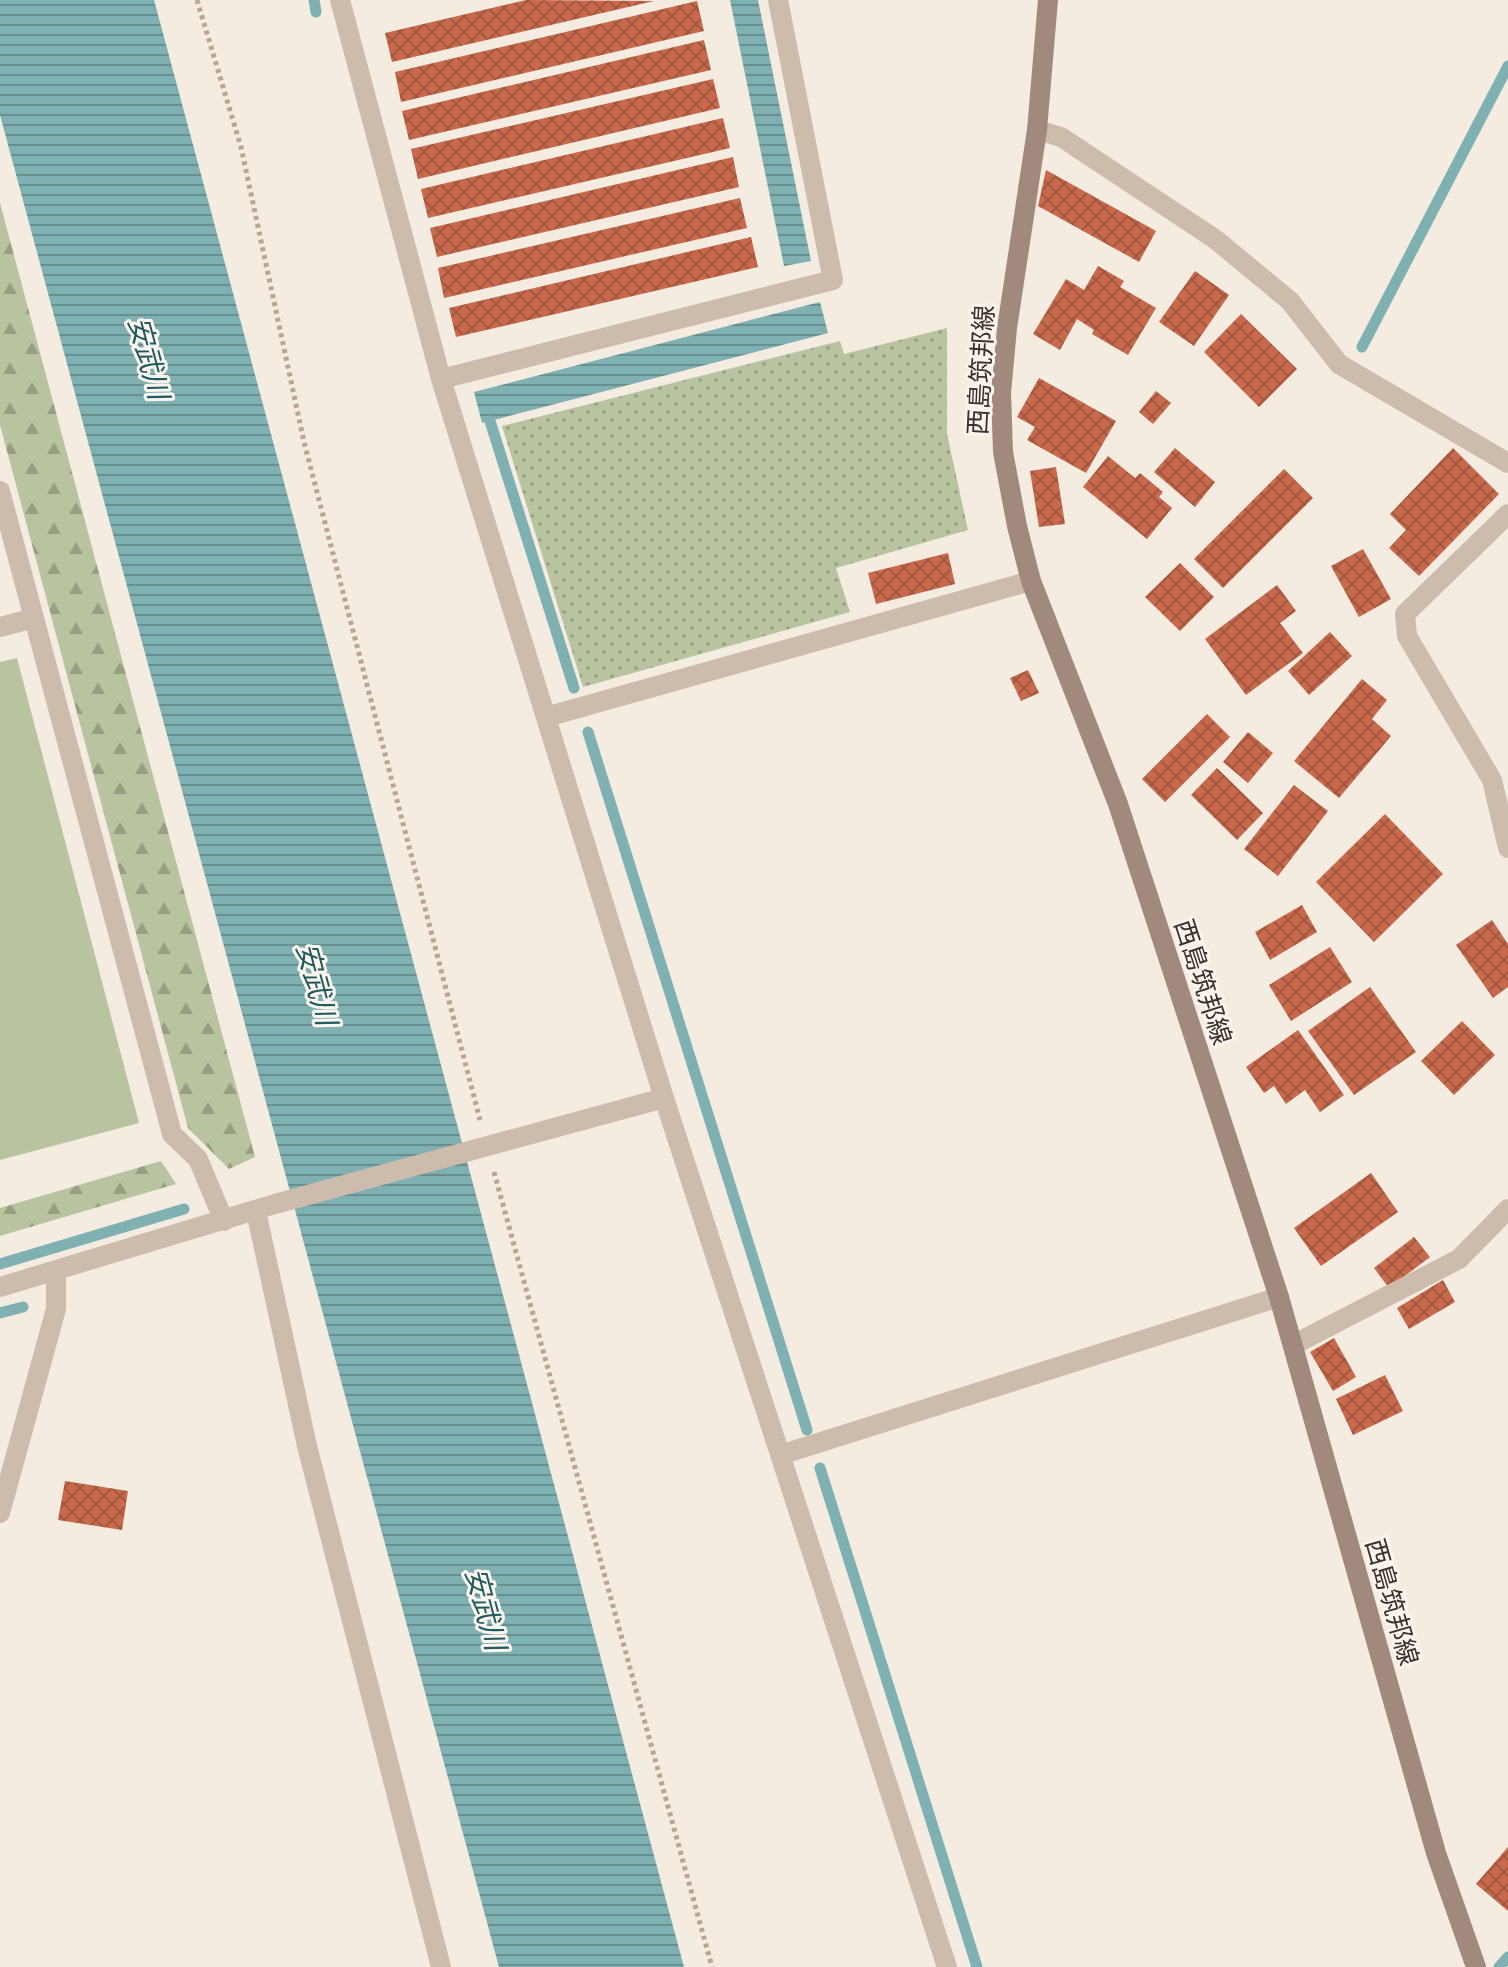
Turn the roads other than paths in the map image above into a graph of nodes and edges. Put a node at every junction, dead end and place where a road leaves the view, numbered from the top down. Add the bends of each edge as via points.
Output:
1 (340, 0) edge
2 (778, 0) edge
3 (1048, 0) edge
4 (1037, 130) junction
5 (441, 379) junction
6 (1508, 463) edge
7 (0, 491) edge
8 (1508, 514) edge
9 (1031, 581) junction
10 (34, 618) junction
11 (0, 627) edge
12 (546, 717) junction
13 (1508, 848) edge
14 (664, 1098) junction
15 (266, 1208) junction
16 (1508, 1209) edge
17 (224, 1221) junction
18 (56, 1271) junction
19 (0, 1287) edge
20 (1279, 1297) junction
21 (1293, 1345) junction
22 (780, 1455) junction
23 (0, 1513) edge
24 (441, 1967) edge
25 (947, 1967) edge
26 (1476, 1967) edge

1 - 5 street
2 - 5 street via 833,280
3 - 4 main road, 西島筑邦線
4 - 6 street via 1061,137 1215,239 1290,301 1339,364
4 - 9 main road, 西島筑邦線 via 1001,393 1003,452
5 - 12 street
7 - 10 street
8 - 13 street via 1405,614 1407,636 1492,780
9 - 12 street
9 - 20 main road, 西島筑邦線 via 1118,804
10 - 11 street
10 - 17 street via 172,1134 198,1159
12 - 14 street
14 - 15 street
14 - 22 street
15 - 17 street
15 - 24 street via 307,1446
16 - 21 street via 1459,1259
17 - 18 street
18 - 19 street
18 - 23 street via 56,1309
20 - 21 main road, 西島筑邦線
20 - 22 street
21 - 26 main road, 西島筑邦線 via 1436,1853
22 - 25 street

